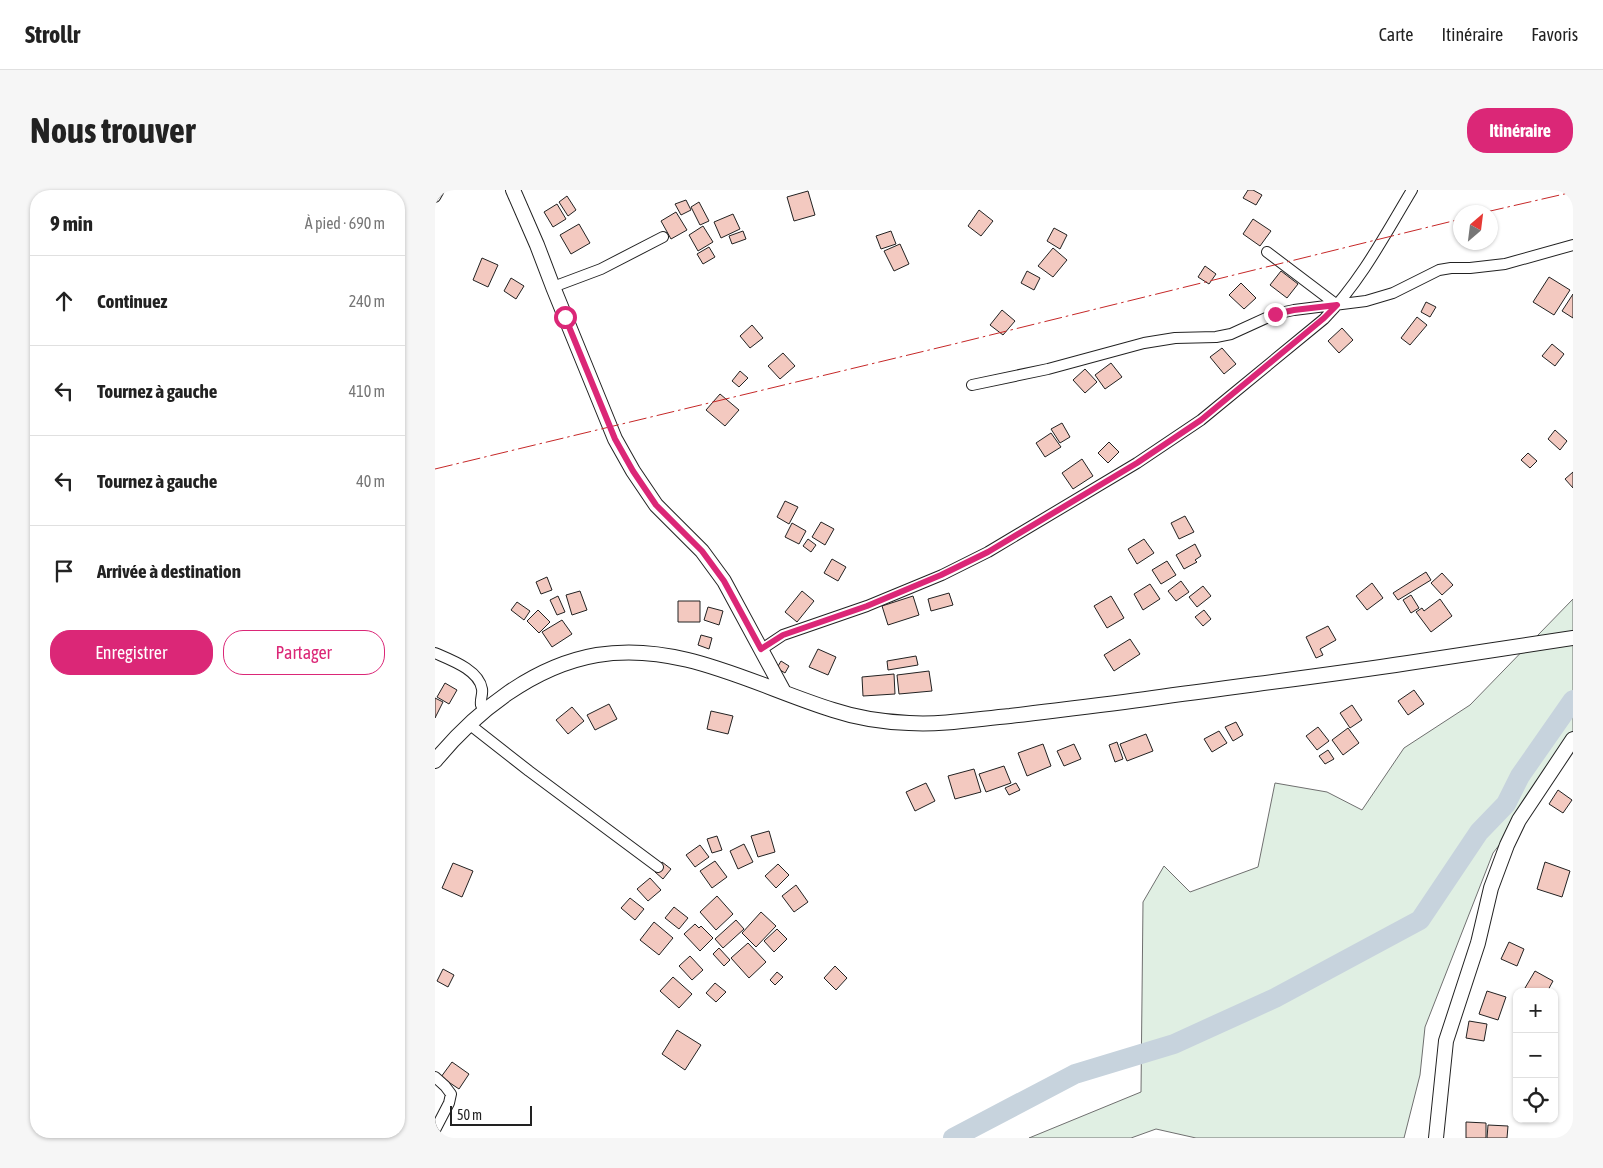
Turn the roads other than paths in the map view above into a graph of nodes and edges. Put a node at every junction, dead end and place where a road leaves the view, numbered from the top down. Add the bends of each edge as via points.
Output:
1 (439, 190) edge
2 (513, 190) edge
3 (1412, 190) edge
4 (435, 197) edge
5 (663, 237) dead end
6 (1573, 245) edge
7 (1267, 252) dead end
8 (553, 287) junction
9 (1337, 305) junction
10 (972, 385) dead end
11 (1573, 638) edge
12 (761, 649) junction
13 (435, 653) edge
14 (784, 692) junction
15 (486, 710) junction
16 (469, 724) junction
17 (1573, 739) edge
18 (435, 761) edge
19 (658, 867) dead end
20 (435, 1077) edge
21 (435, 1130) edge
22 (1436, 1138) edge

1 - 4 street
2 - 8 main road
3 - 9 street via 1374,254
5 - 8 street via 601,269
6 - 9 street via 1505,264 1439,270 1393,293
7 - 9 street
8 - 12 main road via 615,439 633,471 656,505 702,551 724,581
9 - 10 street via 1275,314 1231,334 1144,343
9 - 12 street via 1201,420 1103,484 988,552 941,575 867,606 783,635
11 - 14 main road via 1405,664 944,724 864,718
12 - 14 main road
13 - 15 street via 476,677 482,690 481,705
14 - 15 main road via 679,658 627,652 569,662 543,673
15 - 16 main road
16 - 18 main road
16 - 19 street
17 - 22 main road via 1519,820 1491,888 1478,943 1446,1041
20 - 21 street via 451,1094

